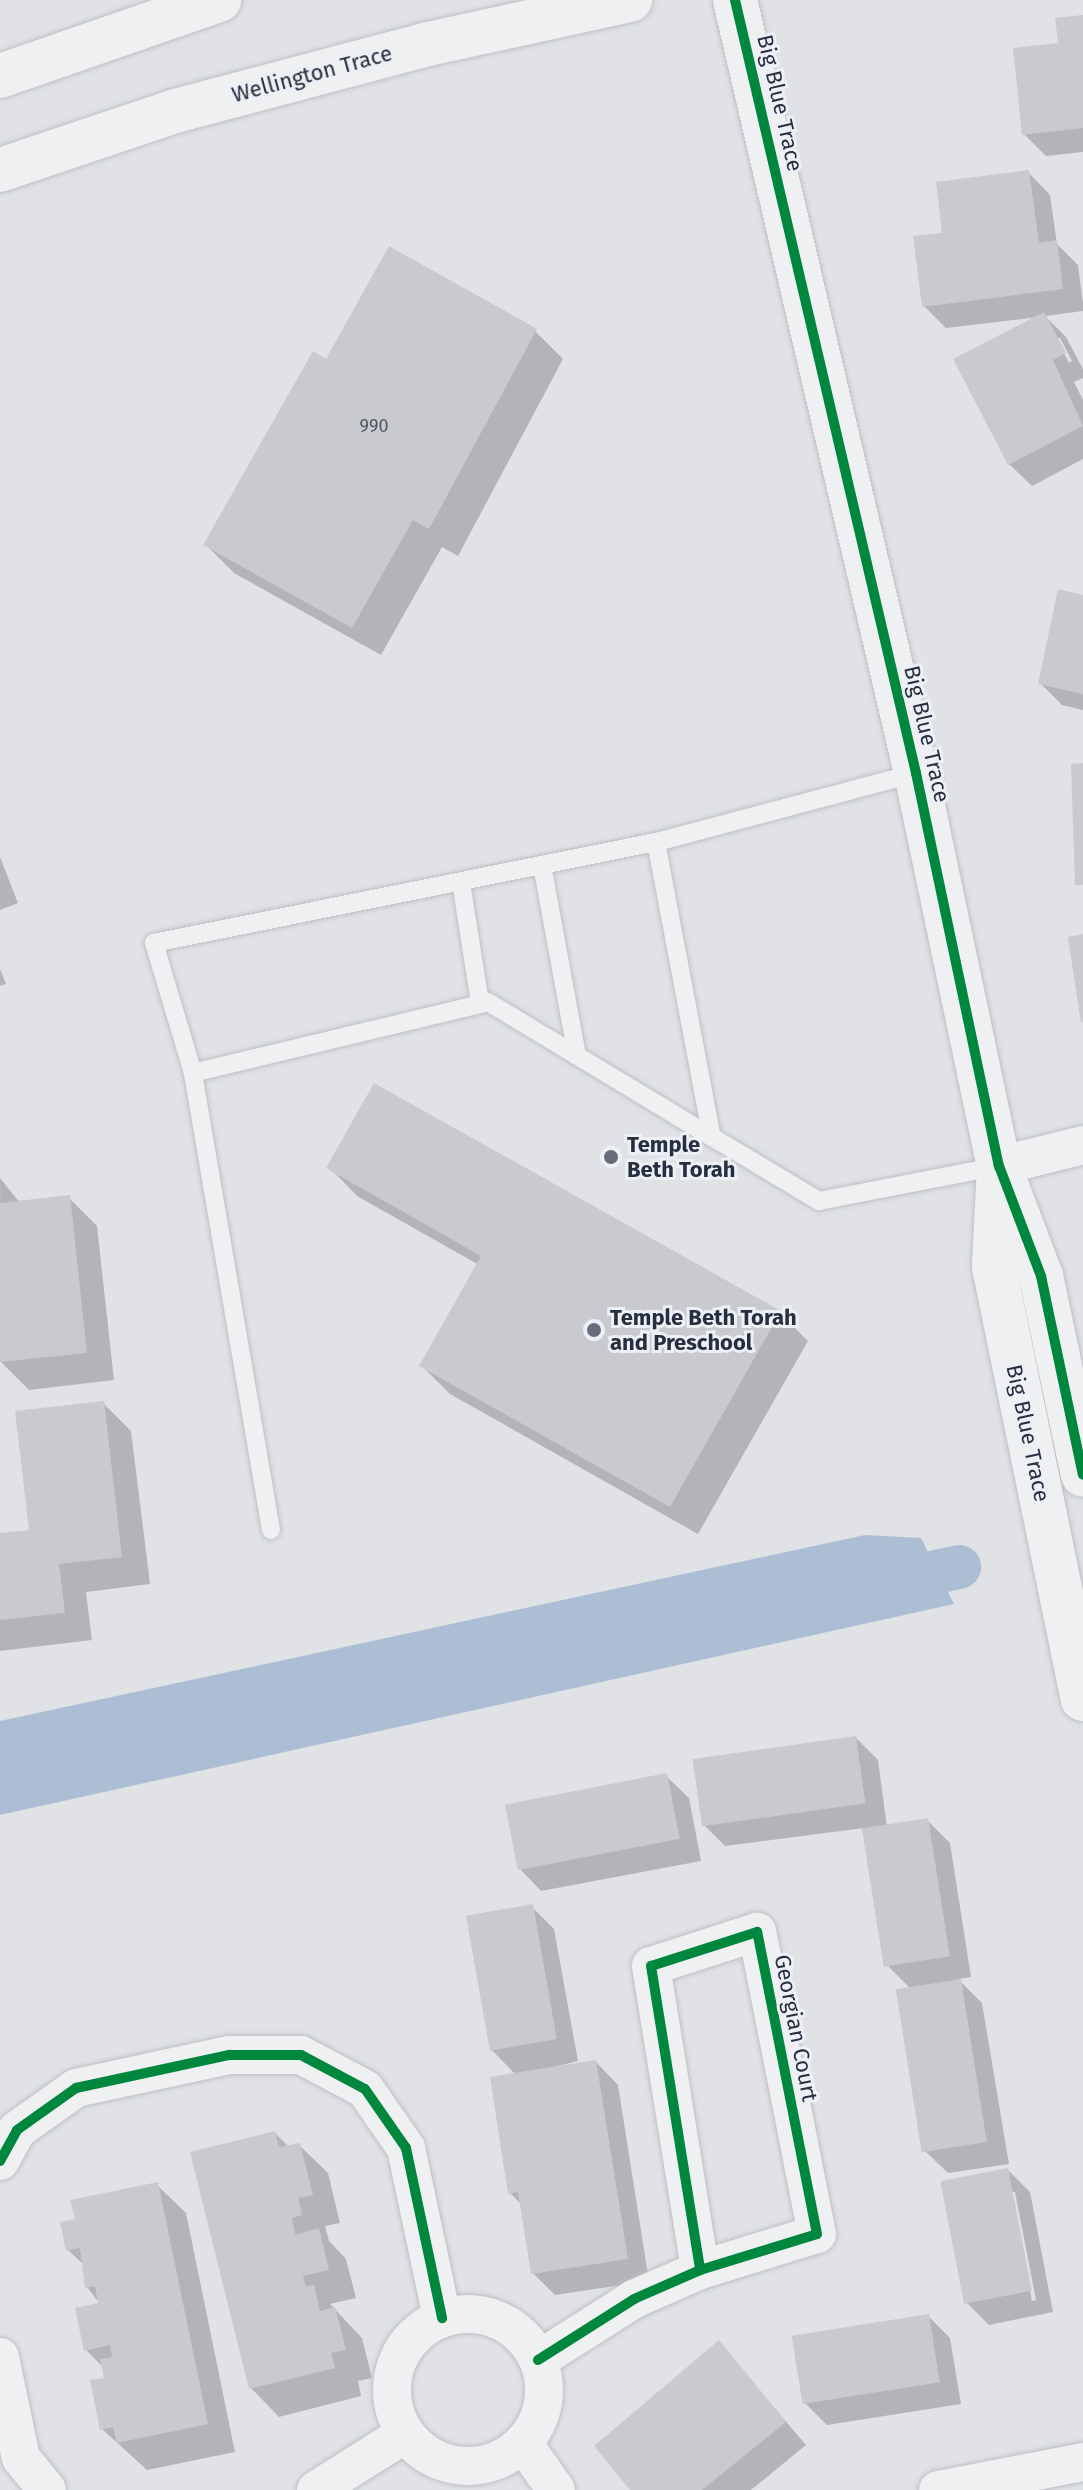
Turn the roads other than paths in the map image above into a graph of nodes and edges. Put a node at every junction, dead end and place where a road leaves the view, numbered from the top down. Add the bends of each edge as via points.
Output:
1 (219, 0) edge
2 (630, 0) edge
3 (735, 0) edge
4 (0, 76) edge
5 (0, 170) edge
6 (916, 773) junction
7 (656, 842) junction
8 (542, 865) junction
9 (461, 882) junction
10 (480, 1004) junction
11 (577, 1056) junction
12 (193, 1073) junction
13 (712, 1137) junction
14 (1083, 1145) edge
15 (999, 1166) junction
16 (1083, 1475) edge
17 (271, 1530) dead end
18 (1083, 1699) edge
19 (0, 2161) edge
20 (700, 2270) junction
21 (442, 2318) junction
22 (0, 2357) edge
23 (538, 2360) junction
24 (405, 2434) junction
25 (523, 2443) junction
26 (1083, 2462) edge
27 (47, 2490) edge
28 (316, 2490) edge
29 (556, 2490) edge
30 (938, 2490) edge

1 - 4 street
2 - 5 street, Wellington Trace via 428,44 175,111
3 - 6 street, Big Blue Trace
6 - 7 lane
6 - 15 street, Big Blue Trace
7 - 8 lane
7 - 13 lane
8 - 9 lane
8 - 11 lane
9 - 10 lane
9 - 12 lane via 154,943
10 - 11 lane via 488,1002
10 - 12 lane
11 - 13 lane
12 - 17 lane
13 - 15 lane via 819,1201
14 - 15 street
15 - 16 street, Big Blue Trace via 1041,1276
15 - 18 street, Big Blue Trace via 994,1267
19 - 21 street via 17,2130 76,2088 229,2055 301,2055 365,2089 406,2148
20 - 20 street, Georgian Court via 817,2234 757,1932 651,1966
20 - 23 street, Georgian Court via 634,2299
21 - 23 street via 487,2316 526,2340
21 - 24 street via 421,2329 394,2367 395,2413
22 - 27 street via 21,2458
23 - 25 street via 543,2404
24 - 25 street via 420,2451 462,2466 506,2457
24 - 28 street
25 - 29 street
26 - 30 street

